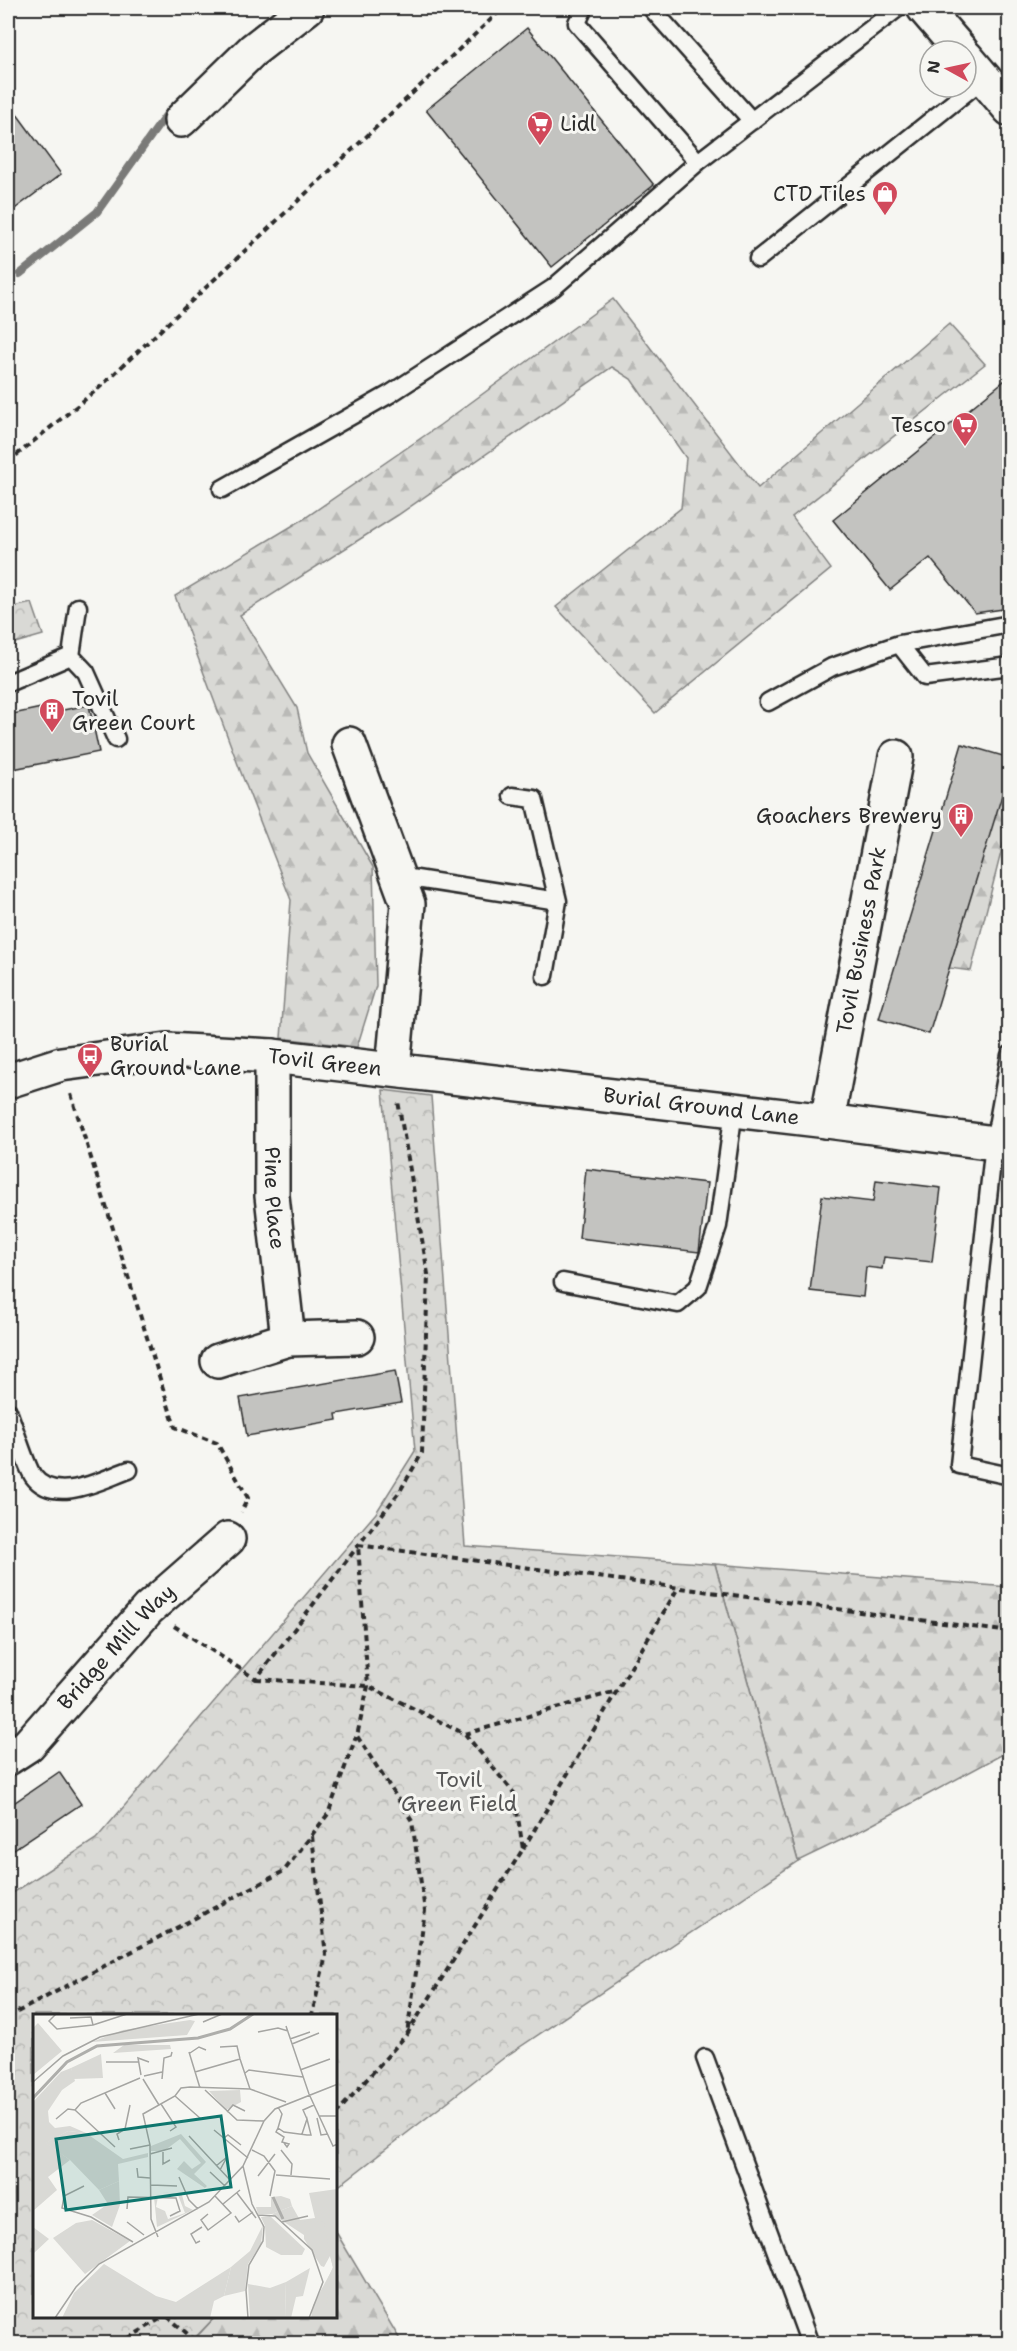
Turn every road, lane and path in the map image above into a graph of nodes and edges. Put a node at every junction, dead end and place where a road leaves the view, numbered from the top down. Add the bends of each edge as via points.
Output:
1 (307, 8) edge
2 (503, 8) edge
3 (584, 8) edge
4 (651, 8) edge
5 (898, 8) edge
6 (924, 8) edge
7 (951, 39) edge
8 (978, 71) edge
9 (939, 99) edge
10 (1010, 109) edge
11 (181, 120) dead end
12 (752, 121) junction
13 (698, 162) junction
14 (758, 259) dead end
15 (8, 462) edge
16 (222, 489) dead end
17 (78, 607) dead end
18 (1010, 624) edge
19 (899, 644) junction
20 (71, 656) junction
21 (1010, 666) edge
22 (8, 683) edge
23 (768, 702) dead end
24 (116, 739) dead end
25 (349, 744) dead end
26 (896, 757) dead end
27 (512, 796) dead end
28 (398, 876) junction
29 (558, 901) junction
30 (545, 976) dead end
31 (1010, 1055) edge
32 (272, 1056) junction
33 (62, 1064) junction
34 (393, 1069) junction
35 (8, 1081) edge
36 (734, 1110) junction
37 (827, 1121) junction
38 (1002, 1144) edge
39 (563, 1282) dead end
40 (357, 1337) dead end
41 (288, 1339) junction
42 (218, 1360) dead end
43 (8, 1411) edge
44 (129, 1470) dead end
45 (1010, 1476) edge
46 (228, 1539) joint
47 (358, 1545) junction
48 (678, 1588) junction
49 (148, 1609) junction
50 (1010, 1632) edge
51 (256, 1679) junction
52 (368, 1686) junction
53 (617, 1691) junction
54 (465, 1734) junction
55 (357, 1736) junction
56 (8, 1758) edge
57 (312, 1835) junction
58 (523, 1849) junction
59 (312, 2014) edge
60 (8, 2018) edge
61 (407, 2034) junction
62 (705, 2058) dead end
63 (338, 2112) edge
64 (163, 2318) edge
65 (168, 2318) edge
66 (119, 2343) edge
67 (199, 2343) edge
68 (810, 2343) edge

1 - 11 street via 253,50
2 - 15 path via 99,388
3 - 13 lane via 576,23
4 - 12 lane
5 - 12 lane
6 - 7 street
8 - 10 street
9 - 14 lane
12 - 13 lane
13 - 16 lane via 553,288 390,394
17 - 20 lane
18 - 19 lane
19 - 21 lane via 925,677
19 - 23 lane via 832,668
20 - 22 lane
20 - 24 lane via 86,672
25 - 28 street
26 - 37 street, Tovil Business Park
27 - 29 lane via 534,799
28 - 29 lane
28 - 34 street via 408,904
29 - 30 lane
31 - 38 lane
32 - 33 street, Tovil Green via 167,1050
32 - 34 street, Tovil Green
32 - 41 street, Pine Place via 272,1196
33 - 35 street, Tovil Green
33 - 46 path via 175,1427 217,1443 248,1498
34 - 36 street, Burial Ground Lane
34 - 47 path via 428,1274 423,1454
36 - 37 street, Burial Ground Lane
36 - 39 lane via 718,1226 698,1287 678,1304
37 - 38 street, Burial Ground Lane
38 - 45 lane via 959,1465
40 - 41 street
41 - 42 street
43 - 44 lane via 32,1475 42,1485 56,1490 73,1489
46 - 49 street, Bridge Mill Way
47 - 48 path
47 - 51 path
47 - 52 path
48 - 50 path
48 - 53 path
49 - 51 path
49 - 56 street, Bridge Mill Way via 28,1745
51 - 52 path
52 - 54 path
52 - 55 path
53 - 54 path
53 - 58 path
54 - 58 path via 514,1793
55 - 57 path via 328,1814
55 - 61 path via 412,1821 425,1911
57 - 59 path via 326,1955
57 - 60 path via 284,1871
58 - 61 path
61 - 63 path
62 - 68 lane
64 - 66 path
65 - 67 path

